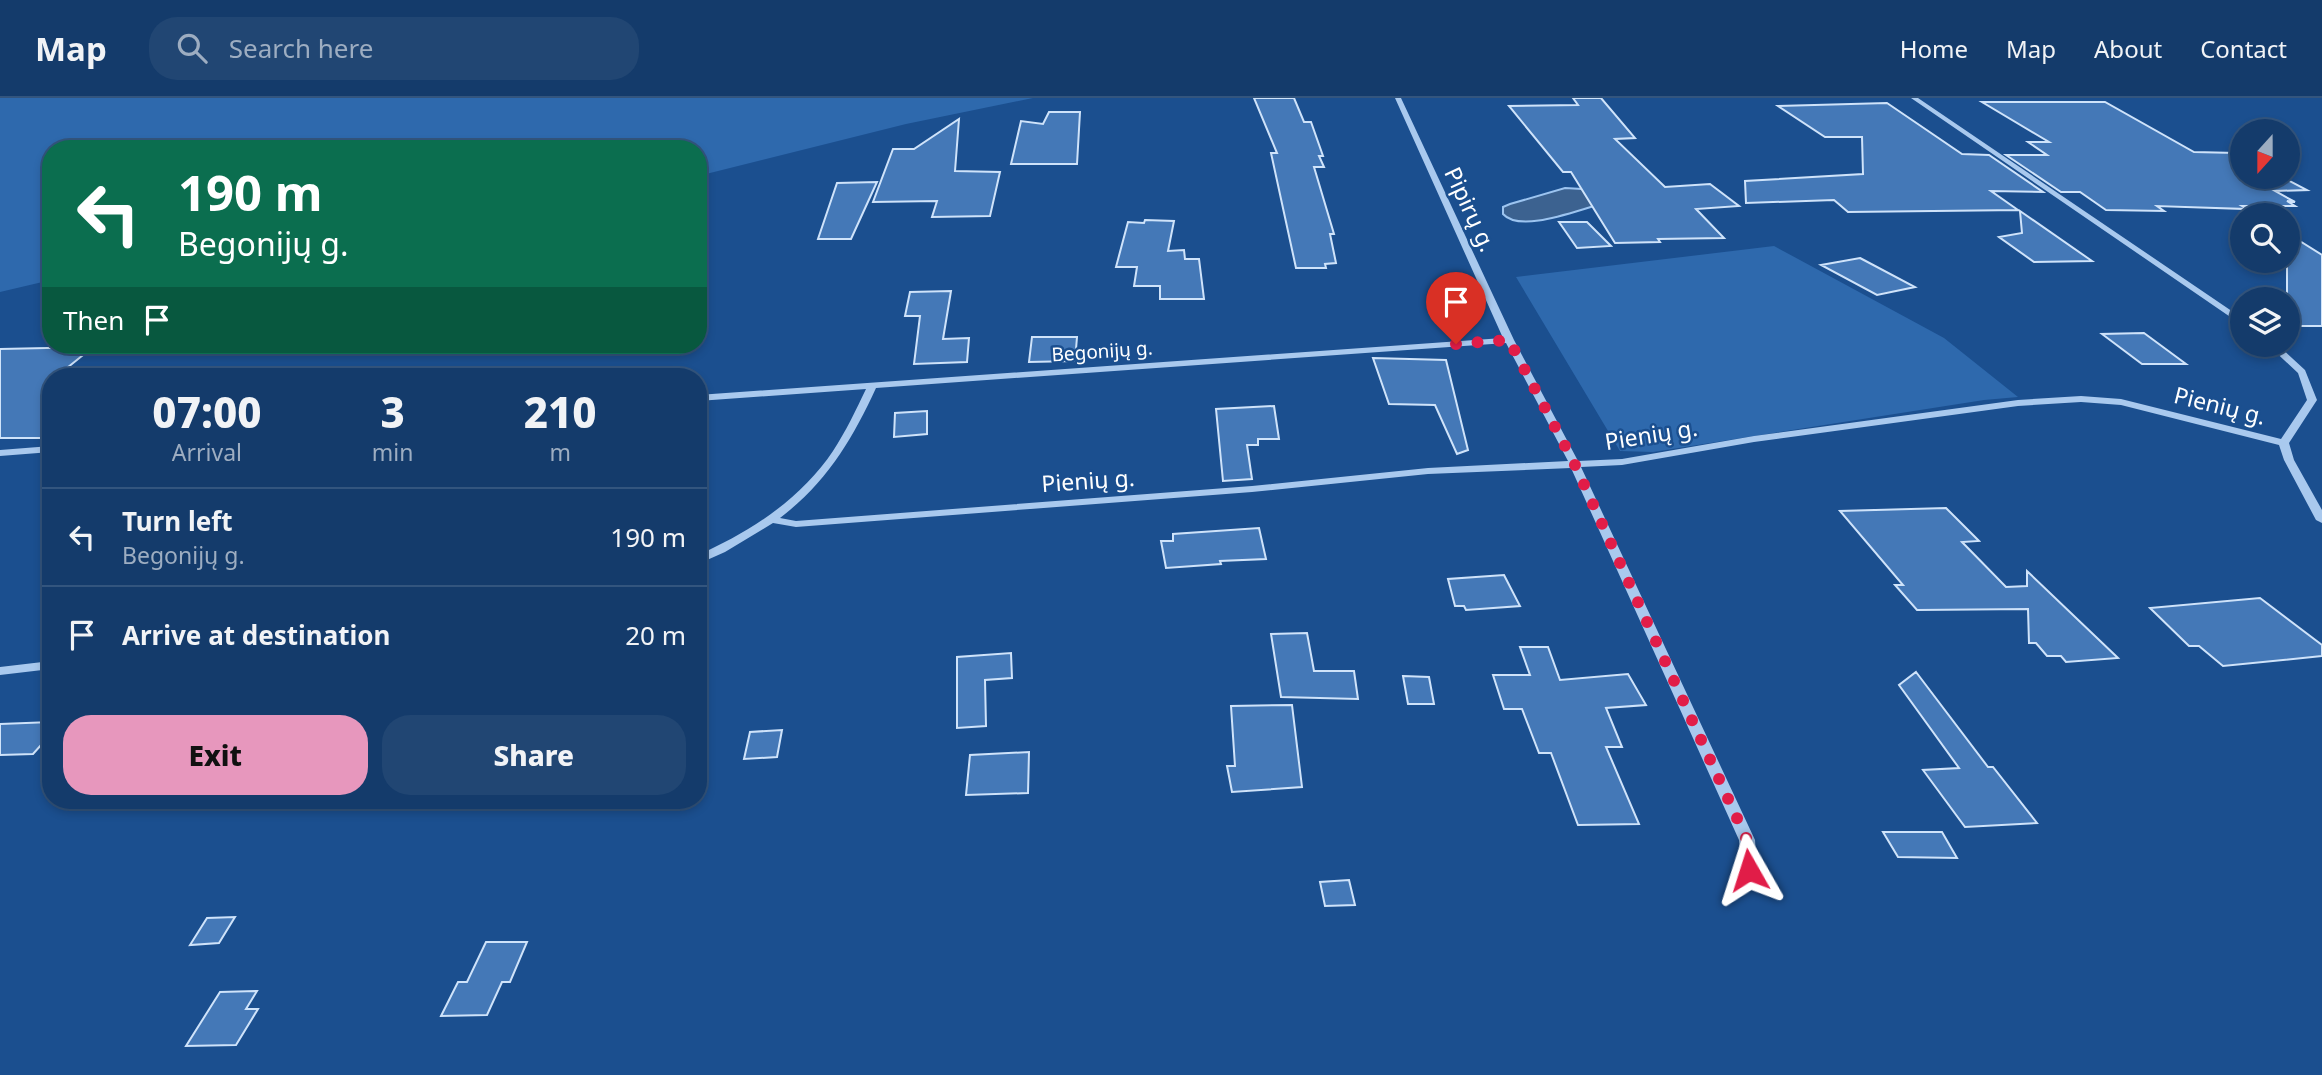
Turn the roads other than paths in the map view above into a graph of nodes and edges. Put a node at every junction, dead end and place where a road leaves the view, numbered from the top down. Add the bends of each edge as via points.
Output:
1 (1398, 98) edge
2 (1913, 98) edge
3 (2230, 314) edge
4 (1509, 340) junction
5 (2286, 357) edge
6 (873, 385) junction
7 (707, 397) edge
8 (2284, 443) junction
9 (42, 450) edge
10 (0, 453) edge
11 (1575, 465) junction
12 (773, 520) junction
13 (2322, 520) edge
14 (707, 555) edge
15 (42, 666) edge
16 (0, 671) edge
17 (1749, 870) dead end

1 - 4 street, Pipirų g.
2 - 3 street
4 - 6 street, Begonijų g.
4 - 11 street, Pipirų g.
5 - 8 street, Pienių g. via 2302,372 2312,400
6 - 7 street, Begonijų g.
6 - 12 street via 840,446 815,479
8 - 11 street, Pienių g. via 2121,402 2081,399 2018,403 1622,462
8 - 13 street
9 - 10 street
11 - 12 street, Pienių g. via 1428,471 796,524
11 - 17 street, Pipirų g. via 1747,840
12 - 14 street
15 - 16 street

